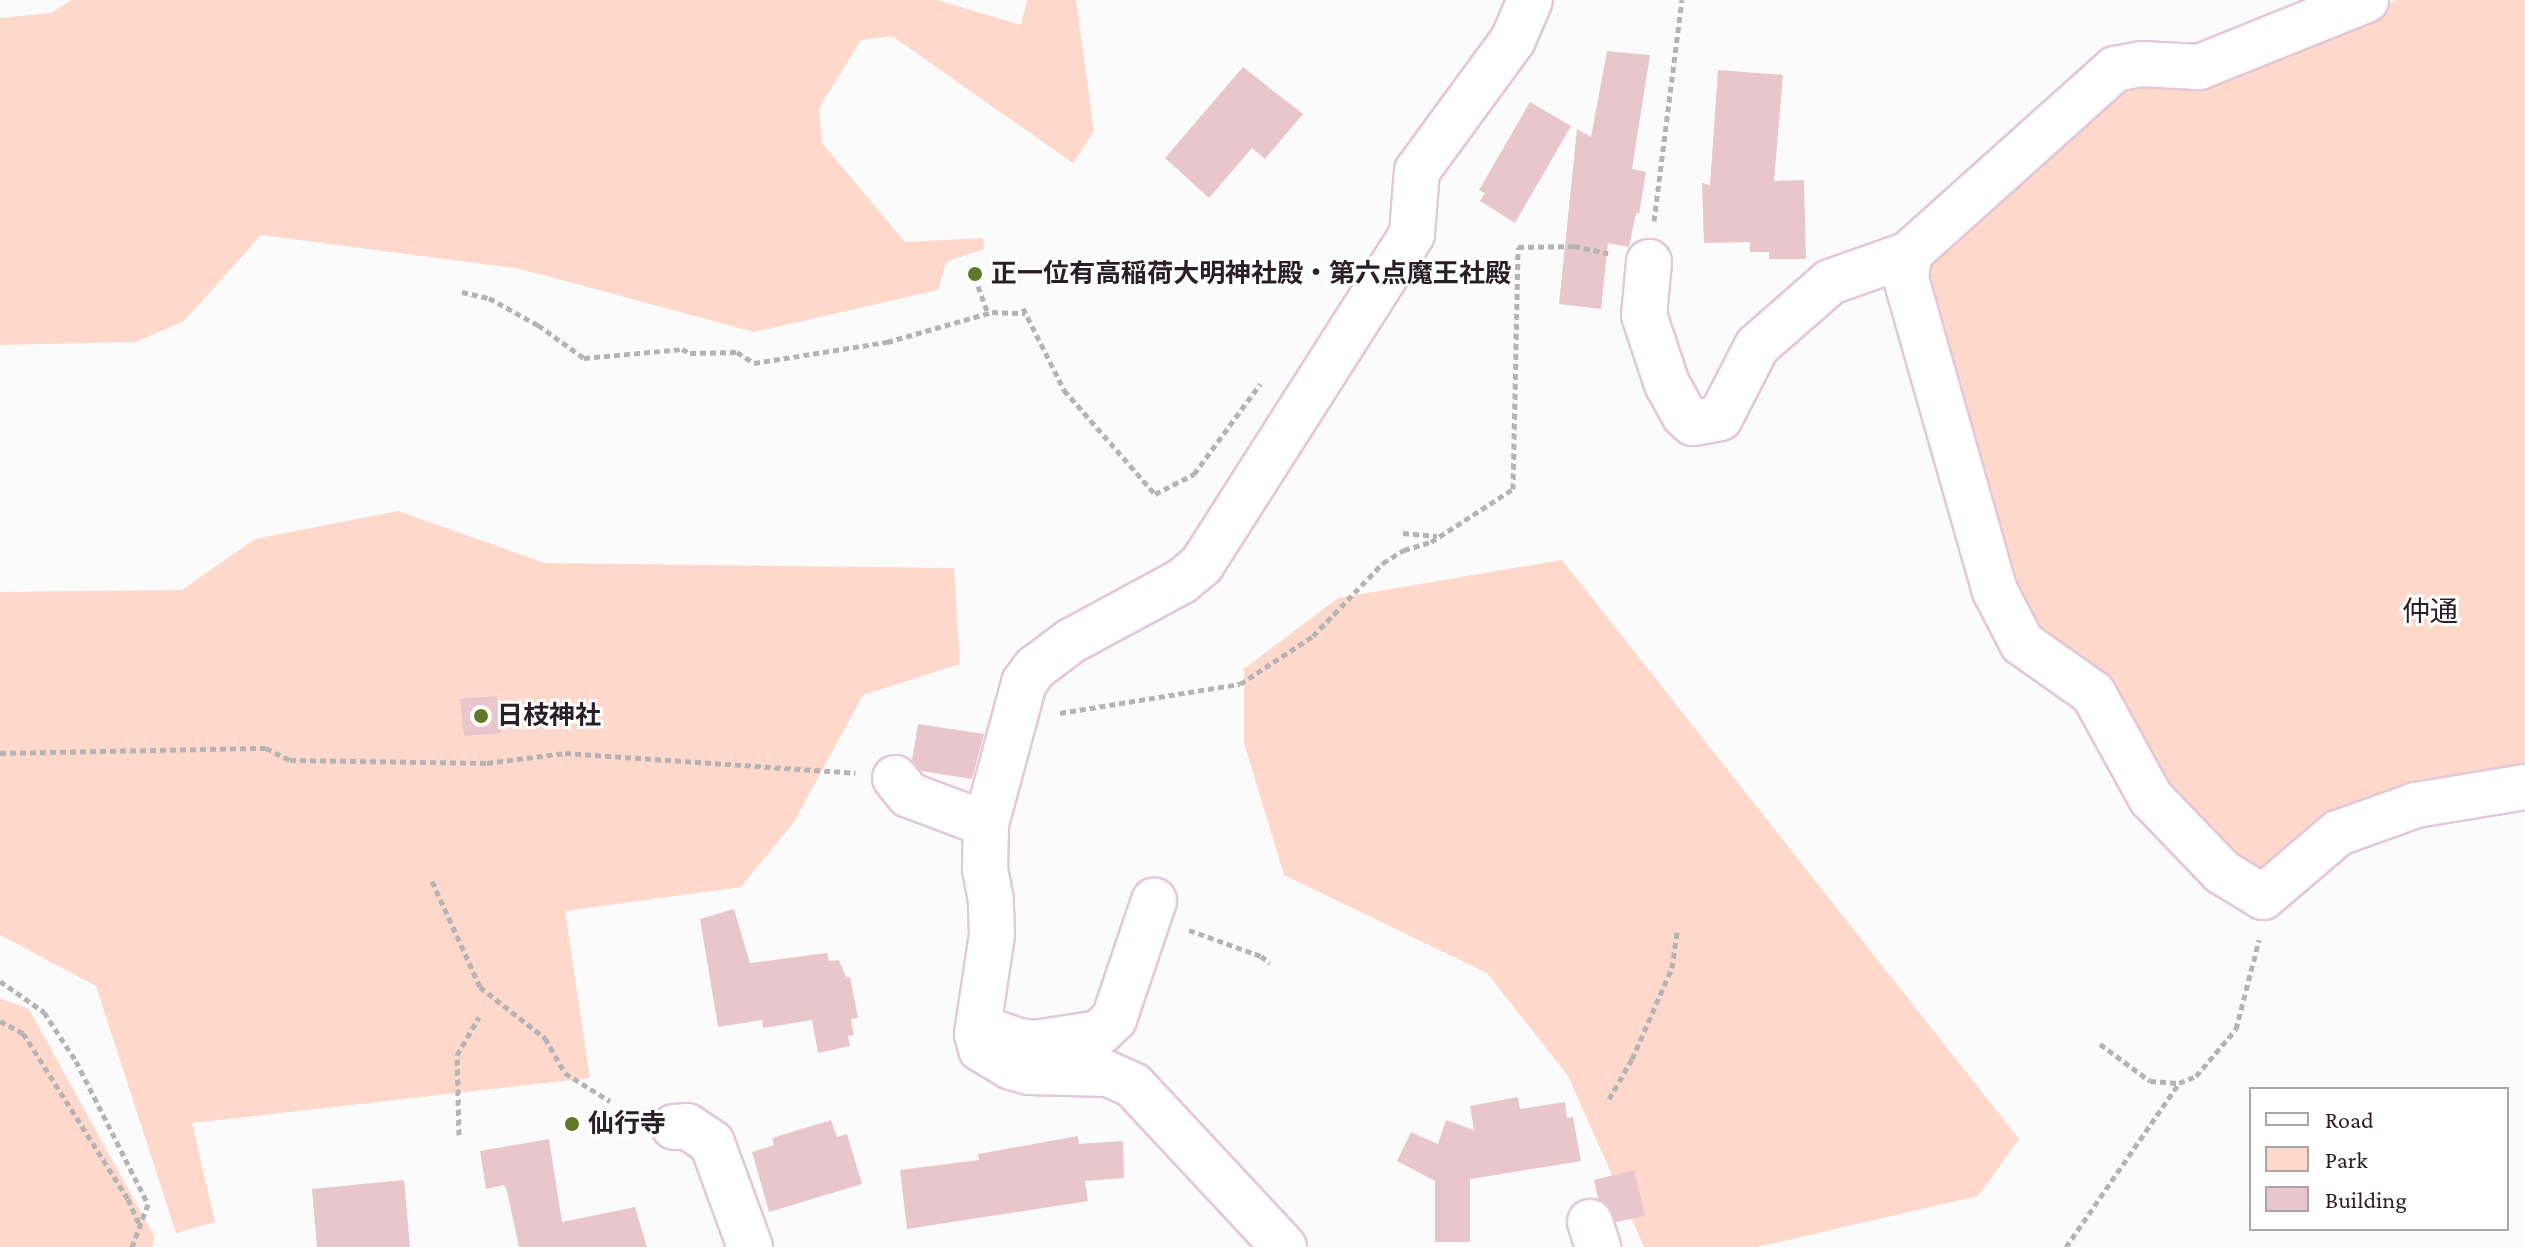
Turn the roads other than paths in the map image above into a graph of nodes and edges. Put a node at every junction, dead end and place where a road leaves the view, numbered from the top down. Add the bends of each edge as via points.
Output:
1 (1530, 0) edge
2 (2366, 0) edge
3 (2314, 8) edge
4 (1909, 254) junction
5 (1649, 262) road end
6 (895, 778) road end
7 (2525, 787) edge
8 (986, 824) junction
9 (1152, 908) road end
10 (970, 1030) junction
11 (674, 1127) dead end
12 (750, 1247) edge
13 (1284, 1247) edge

1 - 8 street via 1513,40 1417,171 1412,234 1202,564 1182,581 1071,641 1024,683
2 - 3 street
3 - 4 street via 2199,67 2141,64 2115,69
4 - 5 street via 1830,282 1757,346 1720,418 1693,423 1667,384 1644,315
4 - 7 street via 1906,279 1986,561 2022,643 2093,693 2151,798 2263,912 2338,833 2416,805
6 - 8 street via 909,795
8 - 10 street via 992,935
9 - 10 street via 1114,1019 1099,1033 1035,1043
10 - 13 street via 981,1049 1011,1067 1108,1074 1133,1085
11 - 12 street via 687,1126 712,1143

